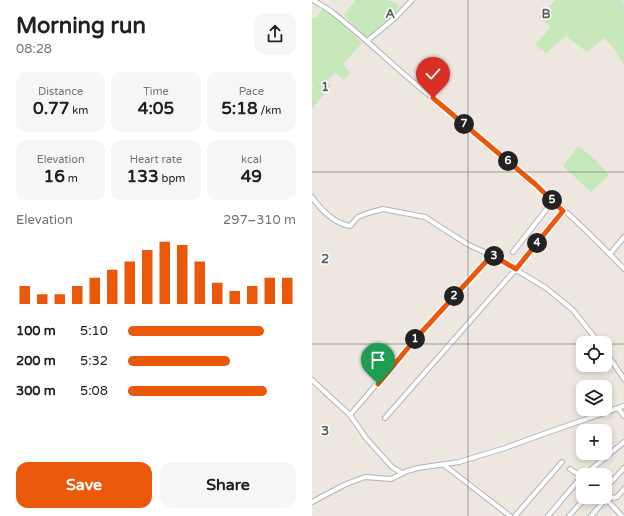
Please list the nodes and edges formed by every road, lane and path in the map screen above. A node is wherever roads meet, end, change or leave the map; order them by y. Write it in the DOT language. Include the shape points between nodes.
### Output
graph roads {
  1 [pos="313,0"];
  2 [pos="412,0"];
  3 [pos="367,41"];
  4 [pos="312,197"];
  5 [pos="553,201"];
  6 [pos="563,211"];
  7 [pos="624,236"];
  8 [pos="513,252"];
  9 [pos="610,254"];
  10 [pos="492,255"];
  11 [pos="516,269"];
  12 [pos="624,269"];
  13 [pos="594,336"];
  14 [pos="612,361"];
  15 [pos="624,379"];
  16 [pos="312,380"];
  17 [pos="624,406"];
  18 [pos="618,408"];
  19 [pos="350,415"];
  20 [pos="624,416"];
  21 [pos="385,418"];
  22 [pos="624,442"];
  23 [pos="562,462"];
  24 [pos="444,465"];
  25 [pos="593,468"];
  26 [pos="624,468"];
  27 [pos="570,469"];
  28 [pos="576,472"];
  29 [pos="402,474"];
  30 [pos="612,481"];
  31 [pos="576,484"];
  32 [pos="624,490"];
  33 [pos="612,497"];
  34 [pos="312,502"];
  35 [pos="580,504"];
  36 [pos="600,504"];
  37 [pos="611,504"];
  38 [pos="510,516"];
  39 [pos="515,516"];
  40 [pos="548,516"];
  41 [pos="569,516"];
  42 [pos="591,516"];
  43 [pos="622,516"];
  1 -- 3 [label="street"];
  2 -- 3 [label="street"];
  3 -- 5 [label="street"];
  4 -- 10 [label="street" via="341,224 350,226 358,217 383,209 425,217 467,244"];
  5 -- 6 [label="street"];
  5 -- 8 [label="street"];
  6 -- 9 [label="street"];
  6 -- 11 [label="street"];
  7 -- 9 [label="street"];
  9 -- 12 [label="street"];
  10 -- 11 [label="street"];
  10 -- 19 [label="street"];
  11 -- 13 [label="street" via="574,310"];
  11 -- 21 [label="street"];
  14 -- 15 [label="street"];
  16 -- 19 [label="street"];
  17 -- 18 [label="street"];
  18 -- 20 [label="street"];
  18 -- 24 [label="street" via="506,448"];
  19 -- 29 [label="street" via="366,438 392,467"];
  22 -- 25 [label="street"];
  23 -- 39 [label="street"];
  24 -- 29 [label="street" via="418,468"];
  24 -- 38 [label="street"];
  26 -- 30 [label="street"];
  27 -- 28 [label="street"];
  29 -- 34 [label="street" via="391,479 365,477"];
  31 -- 40 [label="street"];
  32 -- 33 [label="street" via="617,497"];
  35 -- 41 [label="street"];
  36 -- 42 [label="street"];
  37 -- 43 [label="street"];
}
